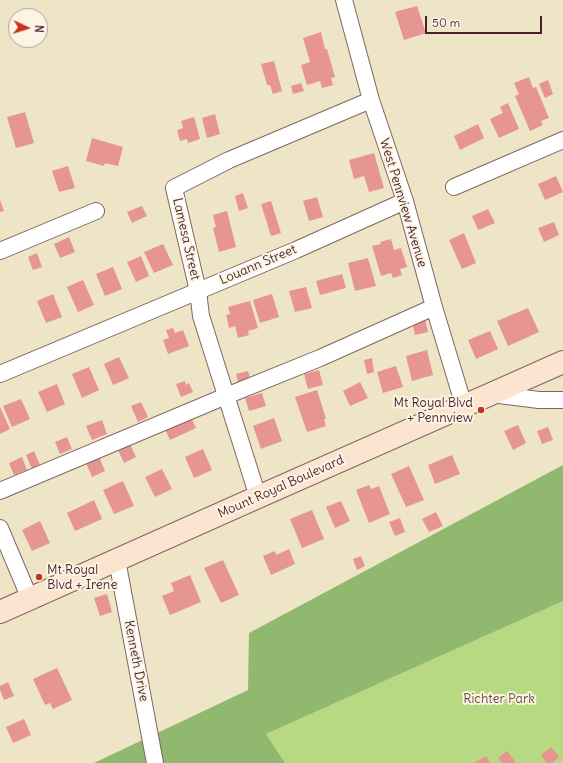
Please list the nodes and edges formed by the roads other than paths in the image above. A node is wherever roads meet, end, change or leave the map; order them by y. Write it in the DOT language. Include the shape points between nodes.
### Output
graph roads {
  1 [pos="344,0"];
  2 [pos="371,100"];
  3 [pos="563,140"];
  4 [pos="454,187"];
  5 [pos="405,201"];
  6 [pos="96,211"];
  7 [pos="0,251"];
  8 [pos="198,291"];
  9 [pos="434,307"];
  10 [pos="563,362"];
  11 [pos="0,374"];
  12 [pos="491,394"];
  13 [pos="226,396"];
  14 [pos="563,400"];
  15 [pos="464,406"];
  16 [pos="0,492"];
  17 [pos="258,497"];
  18 [pos="0,528"];
  19 [pos="117,560"];
  20 [pos="30,599"];
  21 [pos="0,612"];
  22 [pos="156,763"];
  1 -- 2 [label="street, West Pennview Avenue"];
  2 -- 5 [label="street, West Pennview Avenue"];
  2 -- 8 [label="street, Lamesa Street" via="229,160 174,188"];
  3 -- 4 [label="street"];
  5 -- 8 [label="street, Louann Street"];
  5 -- 9 [label="street, West Pennview Avenue"];
  6 -- 7 [label="street"];
  8 -- 11 [label="street, Louann Street"];
  8 -- 13 [label="street, Lamesa Street" via="201,316"];
  9 -- 13 [label="street" via="320,358"];
  9 -- 15 [label="street, West Pennview Avenue"];
  10 -- 12 [label="main road, Mount Royal Boulevard"];
  12 -- 14 [label="street"];
  12 -- 15 [label="main road, Mount Royal Boulevard"];
  13 -- 16 [label="street"];
  13 -- 17 [label="street, Lamesa Street"];
  15 -- 17 [label="main road, Mount Royal Boulevard"];
  17 -- 19 [label="main road, Mount Royal Boulevard"];
  18 -- 20 [label="street"];
  19 -- 20 [label="main road, Mount Royal Boulevard"];
  19 -- 22 [label="street, Kenneth Drive"];
  20 -- 21 [label="main road, Mount Royal Boulevard"];
}
